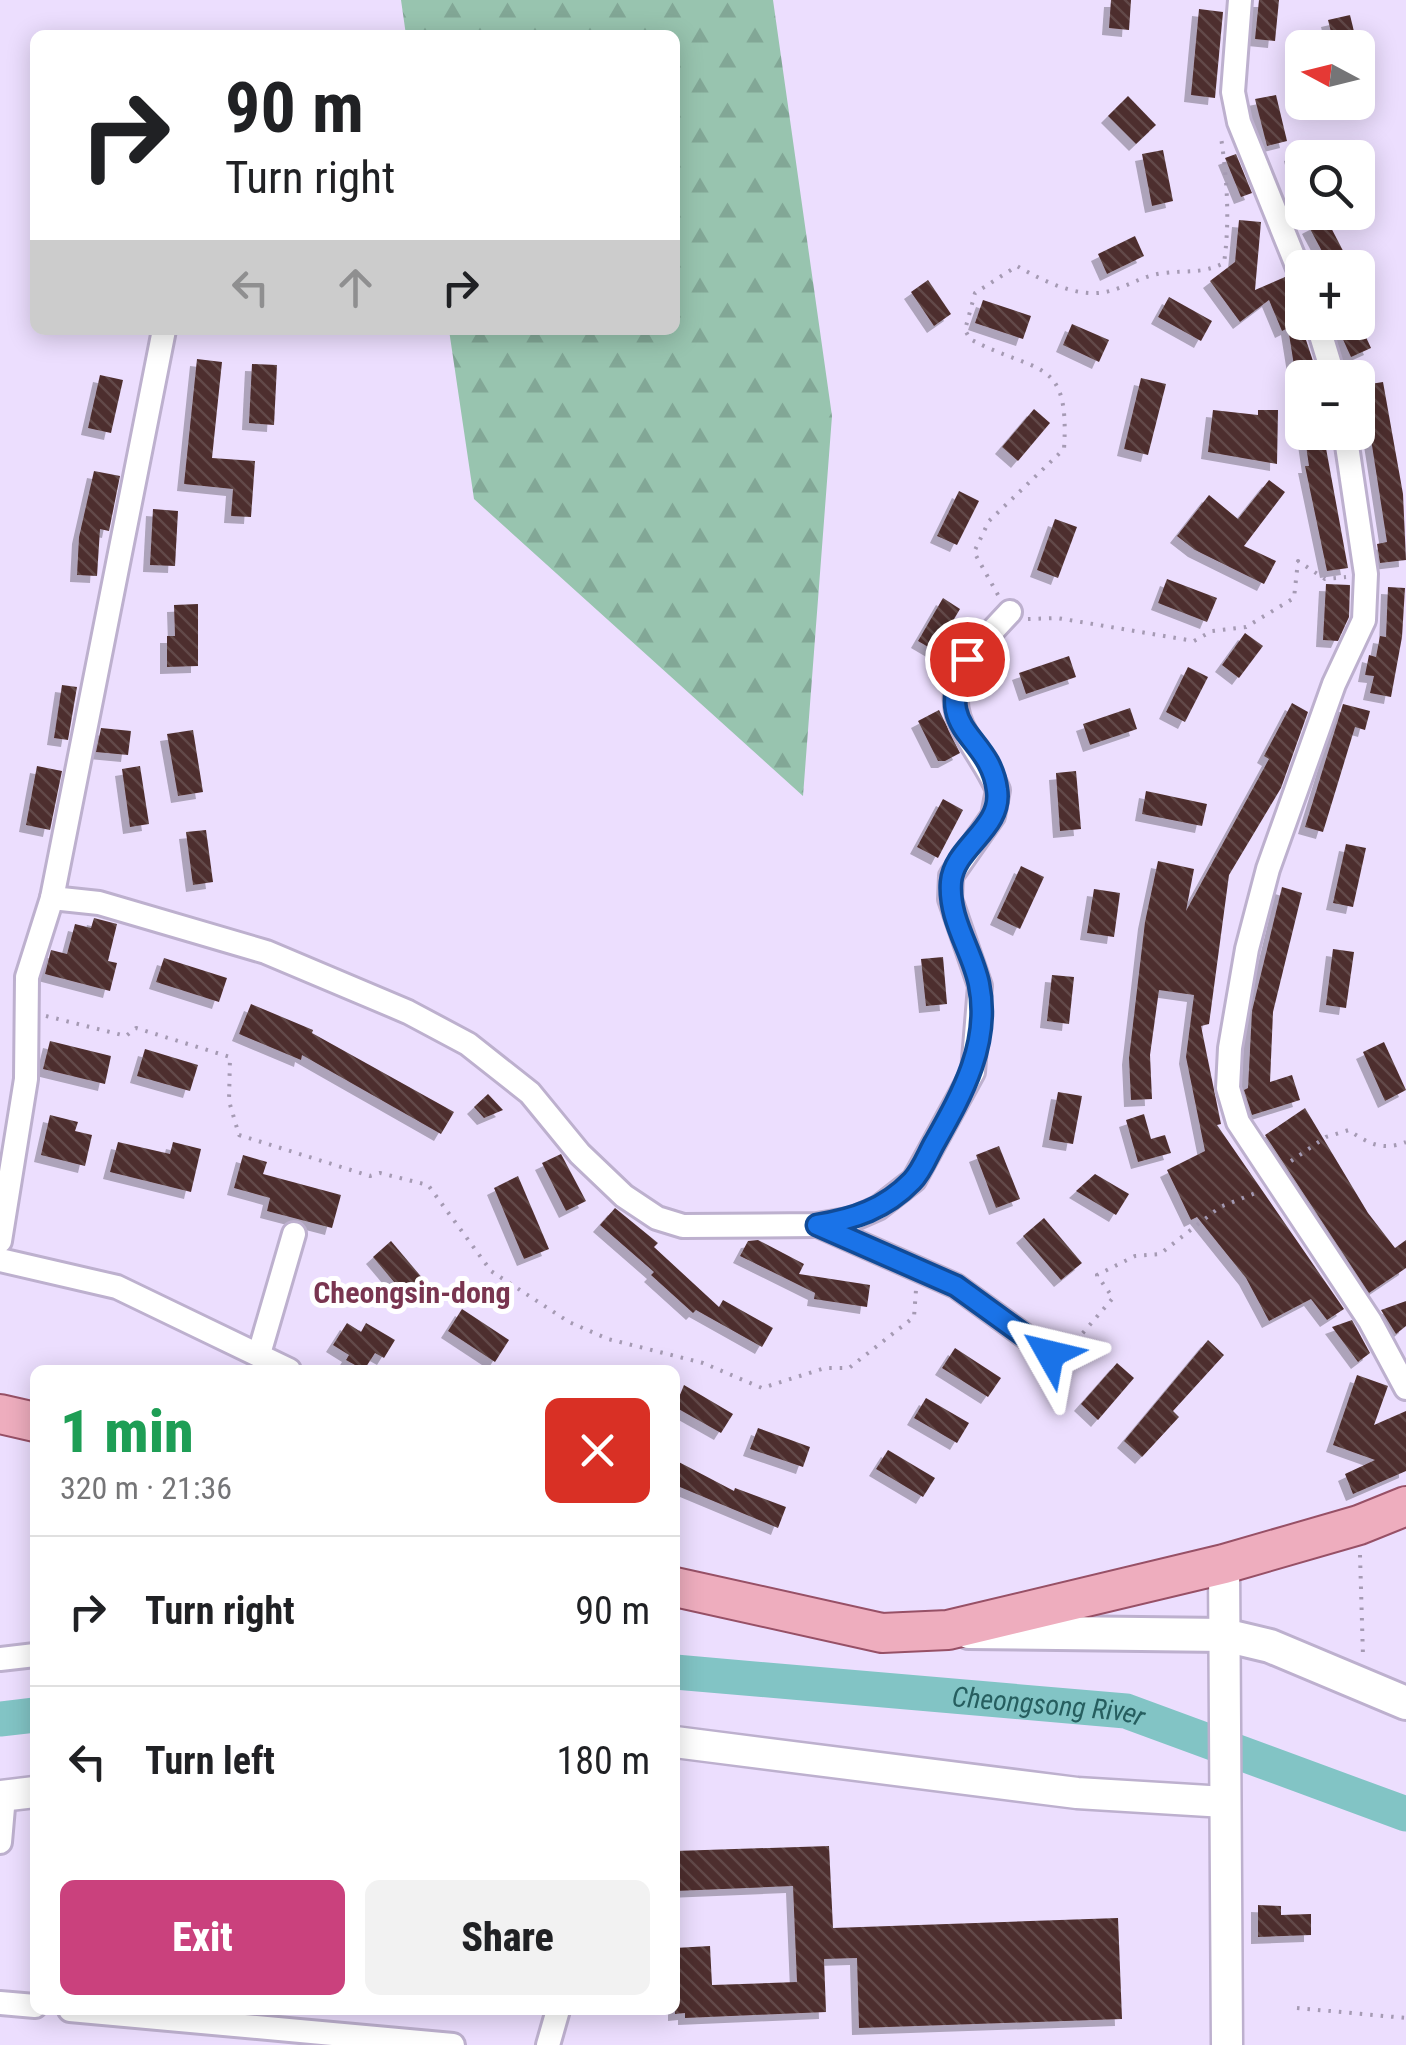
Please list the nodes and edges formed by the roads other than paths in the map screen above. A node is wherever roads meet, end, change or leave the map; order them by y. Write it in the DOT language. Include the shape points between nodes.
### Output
graph roads {
  1 [pos="1240,0"];
  2 [pos="1291,250"];
  3 [pos="163,335"];
  4 [pos="1348,450"];
  5 [pos="1010,612"];
  6 [pos="52,898"];
  7 [pos="817,1225"];
  8 [pos="294,1234"];
  9 [pos="0,1241"];
  10 [pos="0,1260"];
  11 [pos="259,1354"];
  12 [pos="1050,1354"];
  13 [pos="280,1365"];
  14 [pos="1406,1388"];
  15 [pos="0,1414"];
  16 [pos="30,1421"];
  17 [pos="1406,1506"];
  18 [pos="1224,1564"];
  19 [pos="680,1588"];
  20 [pos="948,1630"];
  21 [pos="1224,1650"];
  22 [pos="30,1656"];
  23 [pos="0,1659"];
  24 [pos="1406,1704"];
  25 [pos="680,1743"];
  26 [pos="1225,1788"];
  27 [pos="30,1793"];
  28 [pos="2,1796"];
  29 [pos="0,1842"];
  30 [pos="0,2003"];
  31 [pos="30,2006"];
  32 [pos="100,2015"];
  33 [pos="557,2015"];
  34 [pos="226,2036"];
  35 [pos="453,2045"];
  36 [pos="548,2045"];
  37 [pos="1227,2045"];
  1 -- 2 [label="street" via="1233,92 1239,122"];
  3 -- 6 [label="street"];
  4 -- 14 [label="street" via="1366,574 1364,620 1334,684 1268,870 1235,1015 1228,1088 1238,1122 1370,1321"];
  5 -- 7 [label="street" via="967,659 954,684 954,708 998,790 992,816 951,876 950,899 980,986 973,1072 914,1180 878,1208"];
  6 -- 7 [label="street" via="99,903 266,952 408,1012 468,1044 530,1093 591,1164 658,1218 683,1226"];
  6 -- 9 [label="street" via="27,977 26,1079"];
  7 -- 12 [label="street" via="956,1286"];
  8 -- 11 [label="street"];
  10 -- 11 [label="street" via="117,1287"];
  11 -- 13 [label="street"];
  15 -- 16 [label="main road"];
  17 -- 18 [label="main road"];
  18 -- 20 [label="main road"];
  18 -- 21 [label="street"];
  19 -- 20 [label="main road" via="882,1633"];
  20 -- 21 [label="main road"];
  21 -- 24 [label="main road" via="1270,1646"];
  21 -- 26 [label="street"];
  22 -- 23 [label="street"];
  25 -- 26 [label="street" via="1077,1793"];
  26 -- 37 [label="street"];
  27 -- 28 [label="street"];
  28 -- 29 [label="street"];
  30 -- 31 [label="street"];
  32 -- 34 [label="street"];
  33 -- 36 [label="street"];
  34 -- 35 [label="street"];
}
